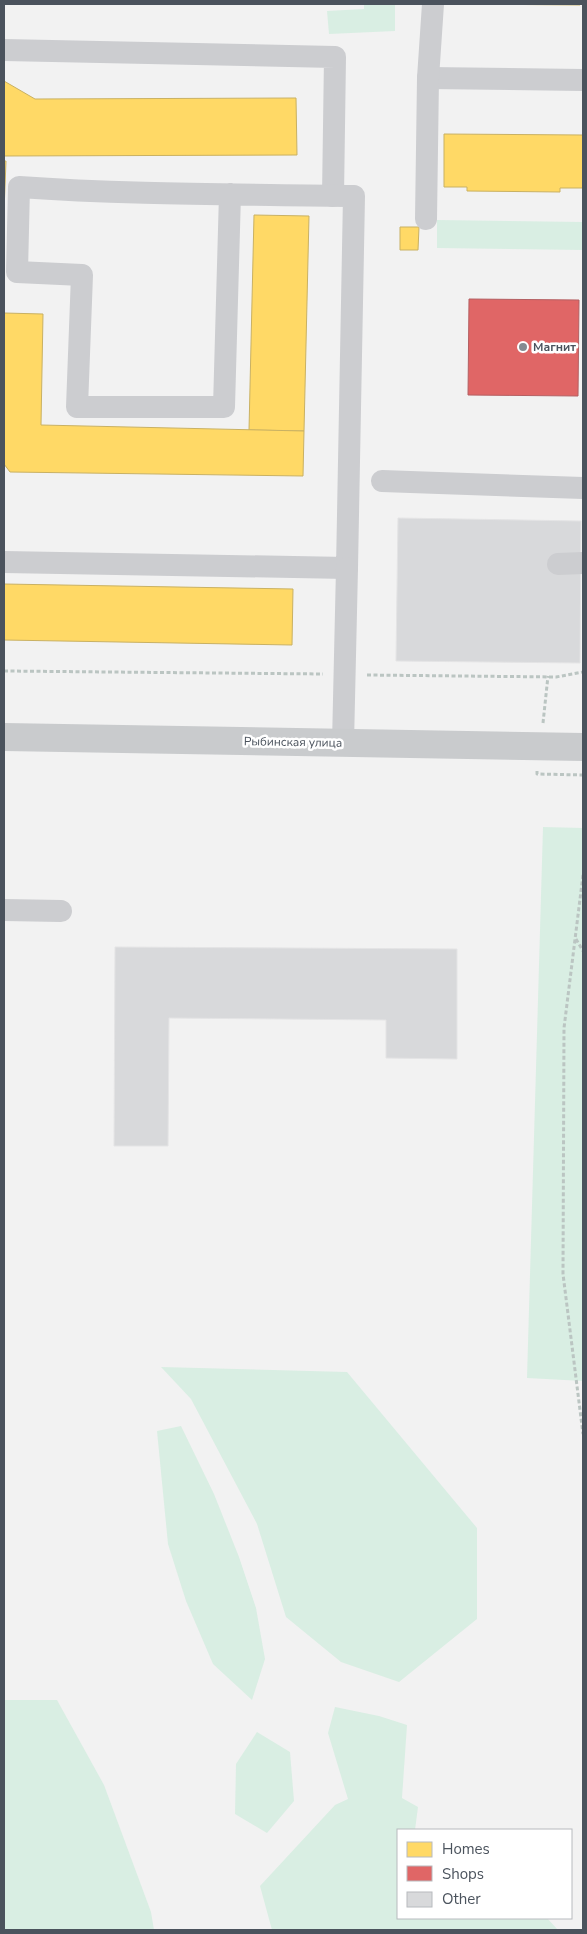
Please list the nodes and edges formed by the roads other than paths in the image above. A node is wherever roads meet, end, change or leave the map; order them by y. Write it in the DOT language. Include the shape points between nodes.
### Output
graph roads {
  1 [pos="433,4"];
  2 [pos="4,50"];
  3 [pos="428,78"];
  4 [pos="583,80"];
  5 [pos="230,194"];
  6 [pos="333,196"];
  7 [pos="426,219"];
  8 [pos="382,482"];
  9 [pos="583,488"];
  10 [pos="4,562"];
  11 [pos="583,563"];
  12 [pos="558,564"];
  13 [pos="347,568"];
  14 [pos="4,737"];
  15 [pos="343,743"];
  16 [pos="583,747"];
  17 [pos="4,910"];
  18 [pos="62,911"];
  1 -- 3 [label="lane"];
  2 -- 6 [label="lane" via="336,56"];
  3 -- 4 [label="lane"];
  3 -- 7 [label="lane"];
  5 -- 5 [label="lane" via="19,187 16,272 82,275 77,407 224,407"];
  5 -- 6 [label="lane"];
  6 -- 13 [label="lane" via="354,196"];
  8 -- 9 [label="lane"];
  10 -- 13 [label="lane"];
  11 -- 12 [label="lane"];
  13 -- 15 [label="lane"];
  14 -- 15 [label="main road, Рыбинская улица"];
  15 -- 16 [label="main road, Рыбинская улица"];
  17 -- 18 [label="lane"];
}
